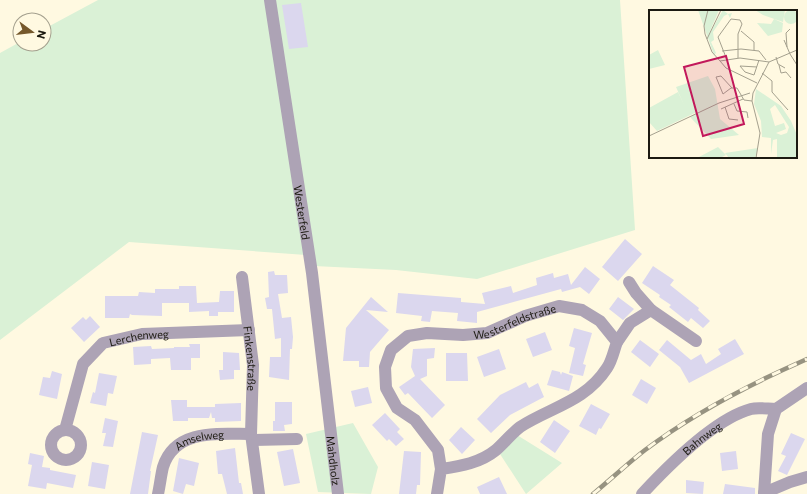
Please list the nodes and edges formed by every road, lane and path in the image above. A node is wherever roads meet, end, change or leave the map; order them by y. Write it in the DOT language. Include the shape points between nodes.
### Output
graph roads {
  1 [pos="270,0"];
  2 [pos="242,277"];
  3 [pos="629,282"];
  4 [pos="651,310"];
  5 [pos="249,330"];
  6 [pos="696,340"];
  7 [pos="617,342"];
  8 [pos="807,388"];
  9 [pos="776,409"];
  10 [pos="332,426"];
  11 [pos="65,430"];
  12 [pos="252,437"];
  13 [pos="297,439"];
  14 [pos="441,469"];
  15 [pos="807,478"];
  16 [pos="764,493"];
  17 [pos="158,494"];
  18 [pos="260,494"];
  19 [pos="338,494"];
  20 [pos="437,494"];
  21 [pos="642,494"];
  1 -- 10 [label="street, Westerfeld" via="312,273"];
  2 -- 5 [label="street, Finkenstraße"];
  3 -- 4 [label="street"];
  4 -- 6 [label="street"];
  4 -- 7 [label="street" via="630,322"];
  5 -- 11 [label="street, Lerchenweg" via="142,334 102,343 83,364"];
  5 -- 12 [label="street, Finkenstraße" via="253,365"];
  7 -- 14 [label="street" via="608,367 573,401 519,428 494,451 479,460"];
  7 -- 14 [label="street, Westerfeldstraße" via="600,321 582,310 559,306 524,316 487,333 427,333 408,336 391,350 385,367 386,388 397,408 415,420 438,450"];
  8 -- 9 [label="street"];
  9 -- 16 [label="street" via="768,434"];
  9 -- 21 [label="street, Bahnweg" via="752,408 732,417 676,458"];
  10 -- 19 [label="street, Mahdholz"];
  12 -- 13 [label="street"];
  12 -- 17 [label="street, Amselweg" via="208,434 187,438 172,450 164,465"];
  12 -- 18 [label="street, Finkenstraße"];
  14 -- 20 [label="street, Westerfeldstraße"];
  15 -- 16 [label="street"];
}
